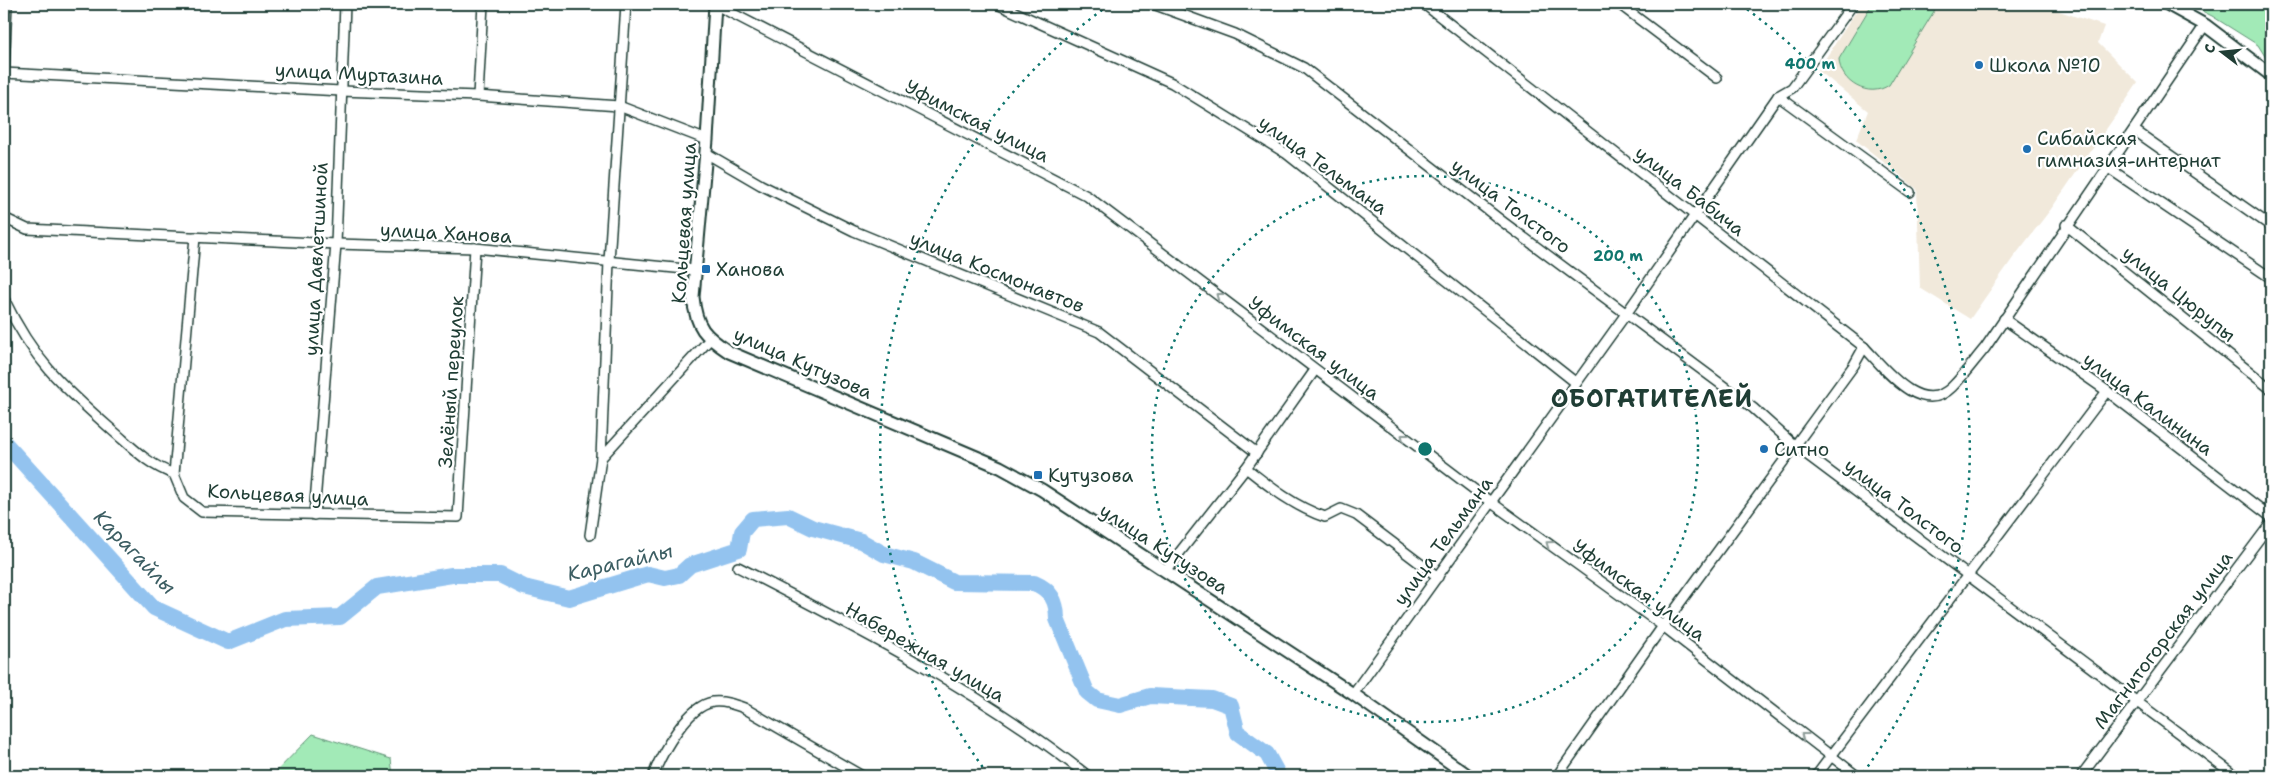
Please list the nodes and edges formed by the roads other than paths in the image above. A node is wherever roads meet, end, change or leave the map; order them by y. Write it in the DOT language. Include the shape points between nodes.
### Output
graph roads {
  1 [pos="8,4"];
  2 [pos="345,4"];
  3 [pos="483,4"];
  4 [pos="626,4"];
  5 [pos="715,4"];
  6 [pos="997,4"];
  7 [pos="1153,4"];
  8 [pos="1424,4"];
  9 [pos="1618,4"];
  10 [pos="1853,4"];
  11 [pos="2167,4"];
  12 [pos="2205,26"];
  13 [pos="4,72"];
  14 [pos="2271,74"];
  15 [pos="1718,78"];
  16 [pos="341,91"];
  17 [pos="478,96"];
  18 [pos="1778,96"];
  19 [pos="619,106"];
  20 [pos="2134,130"];
  21 [pos="707,140"];
  22 [pos="706,153"];
  23 [pos="2107,167"];
  24 [pos="1910,192"];
  25 [pos="1694,215"];
  26 [pos="4,218"];
  27 [pos="2066,225"];
  28 [pos="2271,226"];
  29 [pos="195,237"];
  30 [pos="336,244"];
  31 [pos="475,248"];
  32 [pos="609,261"];
  33 [pos="695,270"];
  34 [pos="2271,278"];
  35 [pos="4,299"];
  36 [pos="1626,314"];
  37 [pos="2004,319"];
  38 [pos="710,338"];
  39 [pos="1864,347"];
  40 [pos="1314,370"];
  41 [pos="1576,382"];
  42 [pos="2271,389"];
  43 [pos="2107,391"];
  44 [pos="1794,445"];
  45 [pos="1257,453"];
  46 [pos="600,458"];
  47 [pos="1246,468"];
  48 [pos="174,474"];
  49 [pos="1492,503"];
  50 [pos="314,515"];
  51 [pos="458,517"];
  52 [pos="2271,517"];
  53 [pos="2271,523"];
  54 [pos="590,535"];
  55 [pos="738,567"];
  56 [pos="1165,572"];
  57 [pos="1968,574"];
  58 [pos="1438,577"];
  59 [pos="1663,626"];
  60 [pos="1353,694"];
  61 [pos="2137,702"];
  62 [pos="1831,757"];
  63 [pos="653,776"];
  64 [pos="862,776"];
  65 [pos="1088,776"];
  66 [pos="1469,776"];
  67 [pos="1557,776"];
  68 [pos="1816,776"];
  69 [pos="1857,776"];
  70 [pos="2081,776"];
  71 [pos="2236,776"];
  1 -- 13 [label="street"];
  2 -- 16 [label="street, улица Давлетшиной"];
  3 -- 17 [label="street"];
  4 -- 19 [label="street"];
  5 -- 21 [label="main road, Кольцевая улица"];
  40 -- 5 [label="street, Уфимская улица, one-way" via="1087,196"];
  6 -- 41 [label="street, улица Тельмана" via="1172,83 1287,154"];
  7 -- 36 [label="street, улица Толстого" via="1235,34 1304,68"];
  8 -- 25 [label="street, улица Бабича"];
  9 -- 15 [label="street"];
  10 -- 18 [label="street, улица Тельмана" via="1792,88"];
  11 -- 12 [label="main road"];
  12 -- 14 [label="main road"];
  12 -- 20 [label="street"];
  13 -- 16 [label="street, улица Муртазина"];
  16 -- 17 [label="street, улица Муртазина"];
  16 -- 30 [label="street, улица Давлетшиной"];
  17 -- 19 [label="street, улица Муртазина"];
  18 -- 24 [label="street"];
  18 -- 25 [label="street, улица Тельмана"];
  19 -- 21 [label="street, улица Муртазина"];
  19 -- 32 [label="street"];
  20 -- 23 [label="street"];
  20 -- 28 [label="street"];
  21 -- 22 [label="main road, Кольцевая улица"];
  22 -- 33 [label="main road, Кольцевая улица"];
  22 -- 45 [label="street, улица Космонавтов" via="761,185 854,231 1099,332"];
  23 -- 27 [label="street"];
  23 -- 34 [label="street"];
  25 -- 36 [label="street, улица Тельмана"];
  25 -- 39 [label="street, улица Бабича"];
  26 -- 29 [label="street, улица Ханова" via="27,229"];
  27 -- 37 [label="street"];
  27 -- 42 [label="street, улица Цюрупы"];
  29 -- 30 [label="street, улица Ханова"];
  29 -- 48 [label="street"];
  30 -- 31 [label="street, улица Ханова"];
  30 -- 50 [label="street, улица Давлетшиной"];
  31 -- 32 [label="street, улица Ханова"];
  31 -- 51 [label="street, Зелёный переулок"];
  32 -- 33 [label="street, улица Ханова"];
  32 -- 46 [label="street"];
  33 -- 38 [label="main road, Кольцевая улица" via="695,312 702,330"];
  35 -- 48 [label="street" via="30,348 50,374 154,466"];
  36 -- 41 [label="street, улица Тельмана"];
  36 -- 44 [label="street, улица Толстого" via="1753,408"];
  37 -- 39 [label="street, улица Бабича" via="1985,348 1951,388 1936,397 1917,394 1897,382"];
  37 -- 43 [label="street, улица Калинина"];
  38 -- 46 [label="street"];
  38 -- 56 [label="main road, улица Кутузова" via="730,352 1000,467 1042,490"];
  39 -- 44 [label="street"];
  40 -- 45 [label="street"];
  49 -- 40 [label="street, Уфимская улица, one-way"];
  41 -- 49 [label="street, улица Тельмана"];
  43 -- 52 [label="street, улица Калинина"];
  43 -- 57 [label="street"];
  44 -- 57 [label="street, улица Толстого"];
  44 -- 59 [label="street"];
  45 -- 47 [label="street"];
  46 -- 54 [label="street"];
  47 -- 56 [label="street"];
  47 -- 58 [label="street" via="1276,492 1312,513 1325,517 1341,509 1356,515"];
  48 -- 50 [label="street, Кольцевая улица" via="184,498 202,512"];
  49 -- 58 [label="street, улица Тельмана"];
  59 -- 49 [label="street, Уфимская улица, one-way"];
  50 -- 51 [label="street, Кольцевая улица"];
  53 -- 61 [label="street, Магнитогорская улица"];
  55 -- 65 [label="street, Набережная улица" via="935,673 1048,744"];
  56 -- 60 [label="main road, улица Кутузова"];
  57 -- 61 [label="street, улица Толстого"];
  57 -- 62 [label="street"];
  58 -- 60 [label="street, улица Тельмана"];
  62 -- 59 [label="street, Уфимская улица, one-way"];
  59 -- 67 [label="street"];
  60 -- 66 [label="main road, улица Кутузова"];
  61 -- 70 [label="street, Магнитогорская улица"];
  61 -- 71 [label="street, улица Толстого"];
  62 -- 68 [label="street"];
  62 -- 69 [label="street, Уфимская улица"];
  63 -- 64 [label="street" via="660,757 697,708 712,702 726,702 744,708"];
}
